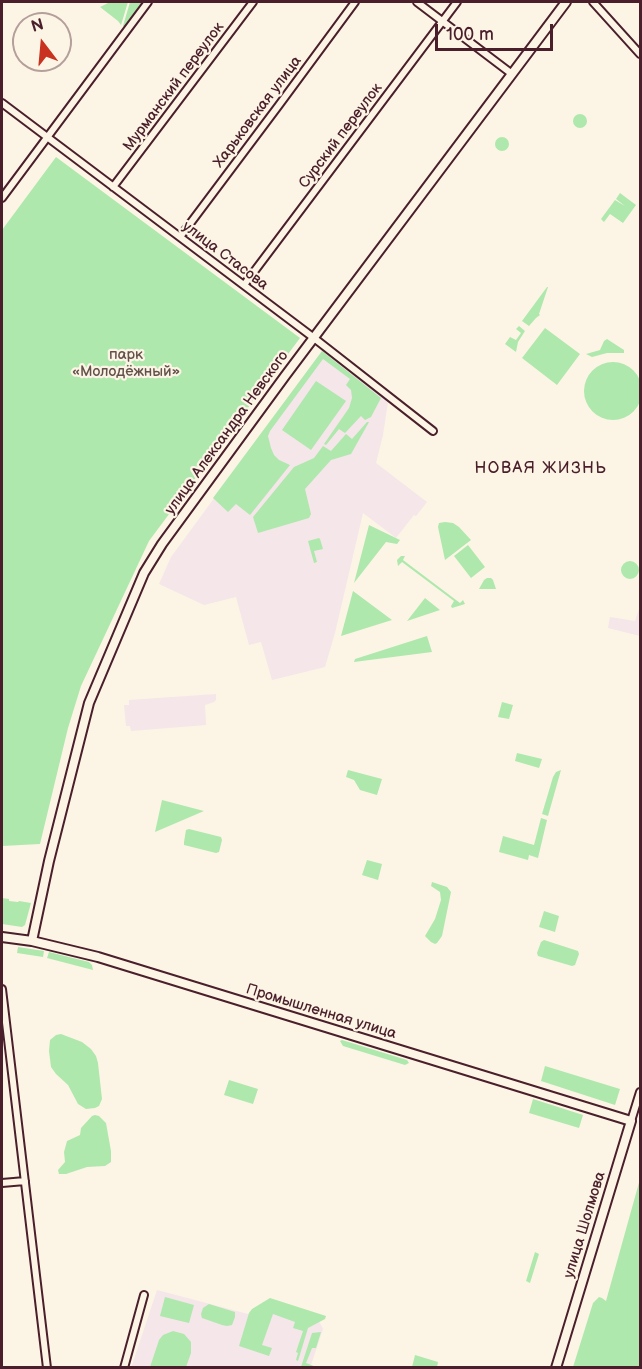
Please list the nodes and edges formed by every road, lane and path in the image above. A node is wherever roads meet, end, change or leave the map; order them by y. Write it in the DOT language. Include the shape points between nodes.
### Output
graph roads {
  1 [pos="148,2"];
  2 [pos="253,2"];
  3 [pos="355,2"];
  4 [pos="417,2"];
  5 [pos="457,2"];
  6 [pos="566,2"];
  7 [pos="593,2"];
  8 [pos="442,21"];
  9 [pos="640,54"];
  10 [pos="512,74"];
  11 [pos="2,103"];
  12 [pos="47,137"];
  13 [pos="114,187"];
  14 [pos="2,198"];
  15 [pos="180,237"];
  16 [pos="244,285"];
  17 [pos="314,338"];
  18 [pos="433,431"];
  19 [pos="2,937"];
  20 [pos="32,941"];
  21 [pos="2,989"];
  22 [pos="640,1092"];
  23 [pos="631,1121"];
  24 [pos="25,1181"];
  25 [pos="2,1183"];
  26 [pos="144,1296"];
  27 [pos="47,1368"];
  28 [pos="124,1368"];
  29 [pos="556,1368"];
  1 -- 12 [label="street"];
  2 -- 13 [label="street, Мурманский переулок"];
  3 -- 15 [label="street, Харьковская улица"];
  4 -- 8 [label="street"];
  5 -- 8 [label="street, Сурский переулок"];
  6 -- 10 [label="street, улица Александра Невского"];
  7 -- 9 [label="street"];
  8 -- 10 [label="street"];
  8 -- 16 [label="street, Сурский переулок"];
  10 -- 17 [label="street, улица Александра Невского"];
  11 -- 12 [label="street, улица Стасова"];
  12 -- 13 [label="street, улица Стасова"];
  12 -- 14 [label="street"];
  13 -- 15 [label="street, улица Стасова"];
  15 -- 16 [label="street, улица Стасова"];
  16 -- 17 [label="street, улица Стасова"];
  17 -- 18 [label="street, улица Стасова"];
  17 -- 20 [label="street, улица Александра Невского" via="144,573 89,703"];
  19 -- 20 [label="street, Промышленная улица"];
  20 -- 23 [label="street, Промышленная улица" via="119,963"];
  21 -- 24 [label="street"];
  22 -- 23 [label="street, улица Шолмова"];
  23 -- 29 [label="street, улица Шолмова"];
  24 -- 25 [label="street"];
  24 -- 27 [label="street"];
  26 -- 28 [label="street"];
}
